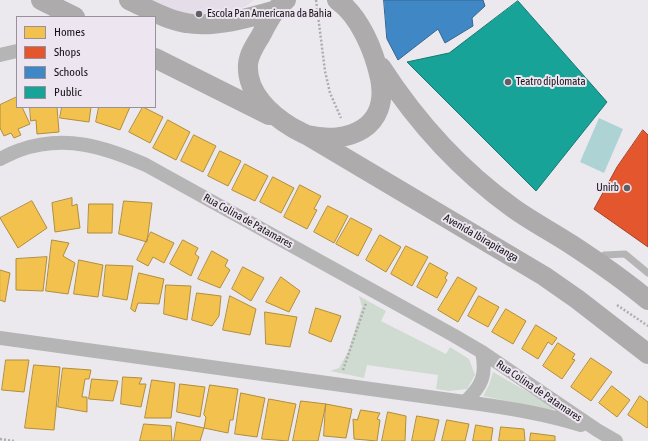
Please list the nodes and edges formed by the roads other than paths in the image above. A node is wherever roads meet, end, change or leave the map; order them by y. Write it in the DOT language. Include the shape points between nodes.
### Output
graph roads {
  1 [pos="42,0"];
  2 [pos="129,0"];
  3 [pos="337,0"];
  4 [pos="352,0"];
  5 [pos="282,3"];
  6 [pos="73,16"];
  7 [pos="358,23"];
  8 [pos="16,51"];
  9 [pos="0,55"];
  10 [pos="374,55"];
  11 [pos="156,58"];
  12 [pos="282,121"];
  13 [pos="305,134"];
  14 [pos="0,159"];
  15 [pos="598,263"];
  16 [pos="648,273"];
  17 [pos="648,300"];
  18 [pos="0,338"];
  19 [pos="482,352"];
  20 [pos="648,354"];
  21 [pos="465,402"];
  22 [pos="597,430"];
  23 [pos="616,441"];
  1 -- 6 [label="main road"];
  2 -- 5 [label="main road" via="169,18 186,23 207,24 234,21"];
  3 -- 7 [label="main road"];
  4 -- 7 [label="main road"];
  5 -- 12 [label="main road" via="254,46 248,70 257,97"];
  7 -- 10 [label="main road"];
  8 -- 9 [label="street"];
  10 -- 13 [label="main road" via="381,83 381,97 380,107 370,123 352,135 329,138"];
  10 -- 15 [label="main road" via="397,92 442,146 468,172 514,208"];
  11 -- 12 [label="main road"];
  12 -- 13 [label="main road, Avenida Ibirapitanga"];
  13 -- 20 [label="main road, Avenida Ibirapitanga" via="513,256 589,308"];
  14 -- 19 [label="street, Rua Colina de Patamares" via="20,150 46,144 95,145 117,152 146,165"];
  15 -- 16 [label="lane" via="604,255 625,254"];
  15 -- 17 [label="main road"];
  18 -- 21 [label="street, Rua Colina de Patamares"];
  19 -- 21 [label="street, Rua Colina de Patamares" via="484,374 474,393"];
  19 -- 22 [label="street, Rua Colina de Patamares"];
  21 -- 22 [label="street, Rua Colina de Patamares" via="534,412"];
  22 -- 23 [label="street, Rua Colina de Patamares"];
}
